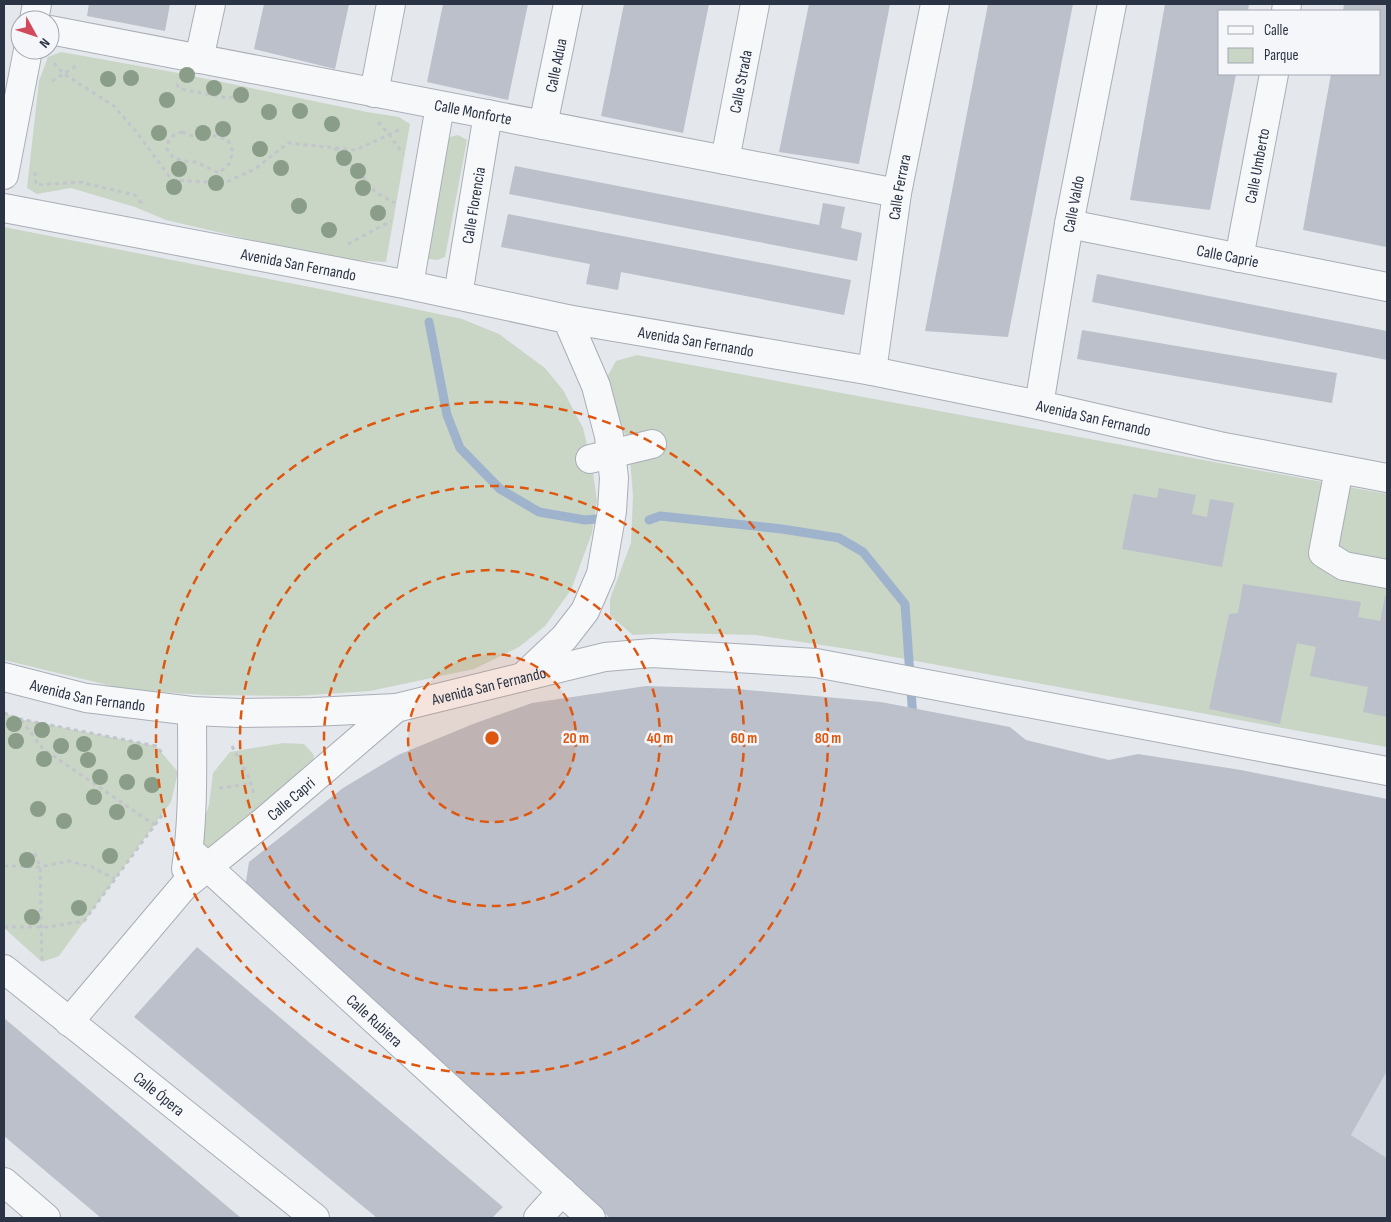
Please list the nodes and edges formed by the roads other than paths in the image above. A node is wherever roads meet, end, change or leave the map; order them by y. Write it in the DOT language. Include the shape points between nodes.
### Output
graph roads {
  1 [pos="211,4"];
  2 [pos="391,4"];
  3 [pos="568,4"];
  4 [pos="755,4"];
  5 [pos="935,4"];
  6 [pos="1112,4"];
  7 [pos="60,32"];
  8 [pos="199,59"];
  9 [pos="36,60"];
  10 [pos="1274,75"];
  11 [pos="374,105"];
  12 [pos="440,106"];
  13 [pos="488,114"];
  14 [pos="543,125"];
  15 [pos="725,160"];
  16 [pos="4,175"];
  17 [pos="897,193"];
  18 [pos="4,208"];
  19 [pos="1070,224"];
  20 [pos="1239,258"];
  21 [pos="409,285"];
  22 [pos="1387,287"];
  23 [pos="458,295"];
  24 [pos="567,319"];
  25 [pos="872,371"];
  26 [pos="1039,405"];
  27 [pos="652,444"];
  28 [pos="600,457"];
  29 [pos="1339,469"];
  30 [pos="1387,478"];
  31 [pos="1387,574"];
  32 [pos="524,676"];
  33 [pos="4,677"];
  34 [pos="396,708"];
  35 [pos="192,711"];
  36 [pos="1387,771"];
  37 [pos="198,859"];
  38 [pos="4,969"];
  39 [pos="68,1022"];
  40 [pos="4,1182"];
  41 [pos="562,1191"];
  42 [pos="46,1218"];
  43 [pos="315,1218"];
  44 [pos="538,1218"];
  45 [pos="591,1218"];
  1 -- 8 [label="street"];
  2 -- 11 [label="street"];
  3 -- 14 [label="street, Calle Adua"];
  4 -- 15 [label="street, Calle Strada"];
  5 -- 17 [label="street, Calle Ferrara"];
  6 -- 19 [label="street, Calle Valdo"];
  7 -- 8 [label="street, Calle Monforte"];
  8 -- 11 [label="street, Calle Monforte"];
  9 -- 16 [label="street"];
  10 -- 20 [label="street, Calle Umberto"];
  11 -- 12 [label="street, Calle Monforte"];
  12 -- 13 [label="street, Calle Monforte"];
  12 -- 21 [label="street"];
  13 -- 14 [label="street, Calle Monforte"];
  13 -- 23 [label="street, Calle Florencia"];
  14 -- 15 [label="street, Calle Monforte"];
  15 -- 17 [label="street, Calle Monforte"];
  17 -- 25 [label="street, Calle Ferrara"];
  18 -- 21 [label="street, Avenida San Fernando"];
  19 -- 20 [label="street, Calle Caprie"];
  19 -- 26 [label="street, Calle Valdo"];
  20 -- 22 [label="street, Calle Caprie"];
  21 -- 23 [label="street, Avenida San Fernando"];
  23 -- 24 [label="street, Avenida San Fernando"];
  24 -- 25 [label="street, Avenida San Fernando"];
  24 -- 28 [label="street" via="596,386 609,436"];
  25 -- 26 [label="street, Avenida San Fernando"];
  26 -- 29 [label="street, Avenida San Fernando" via="1219,446"];
  27 -- 28 [label="street"];
  28 -- 32 [label="street" via="614,478 601,574 585,611 564,638"];
  29 -- 30 [label="street, Avenida San Fernando"];
  29 -- 31 [label="street" via="1323,552 1344,566"];
  32 -- 34 [label="street, Avenida San Fernando"];
  32 -- 36 [label="street, Avenida San Fernando" via="605,657 652,653 816,663"];
  33 -- 35 [label="street, Avenida San Fernando" via="86,698"];
  34 -- 35 [label="street, Avenida San Fernando" via="313,712"];
  34 -- 37 [label="street, Calle Capri"];
  35 -- 37 [label="street" via="192,800"];
  37 -- 39 [label="street" via="184,886"];
  37 -- 41 [label="street, Calle Rubiera"];
  38 -- 39 [label="street, Calle Ópera"];
  39 -- 43 [label="street, Calle Ópera"];
  40 -- 42 [label="street"];
  41 -- 44 [label="street"];
  41 -- 45 [label="street, Calle Rubiera"];
}
